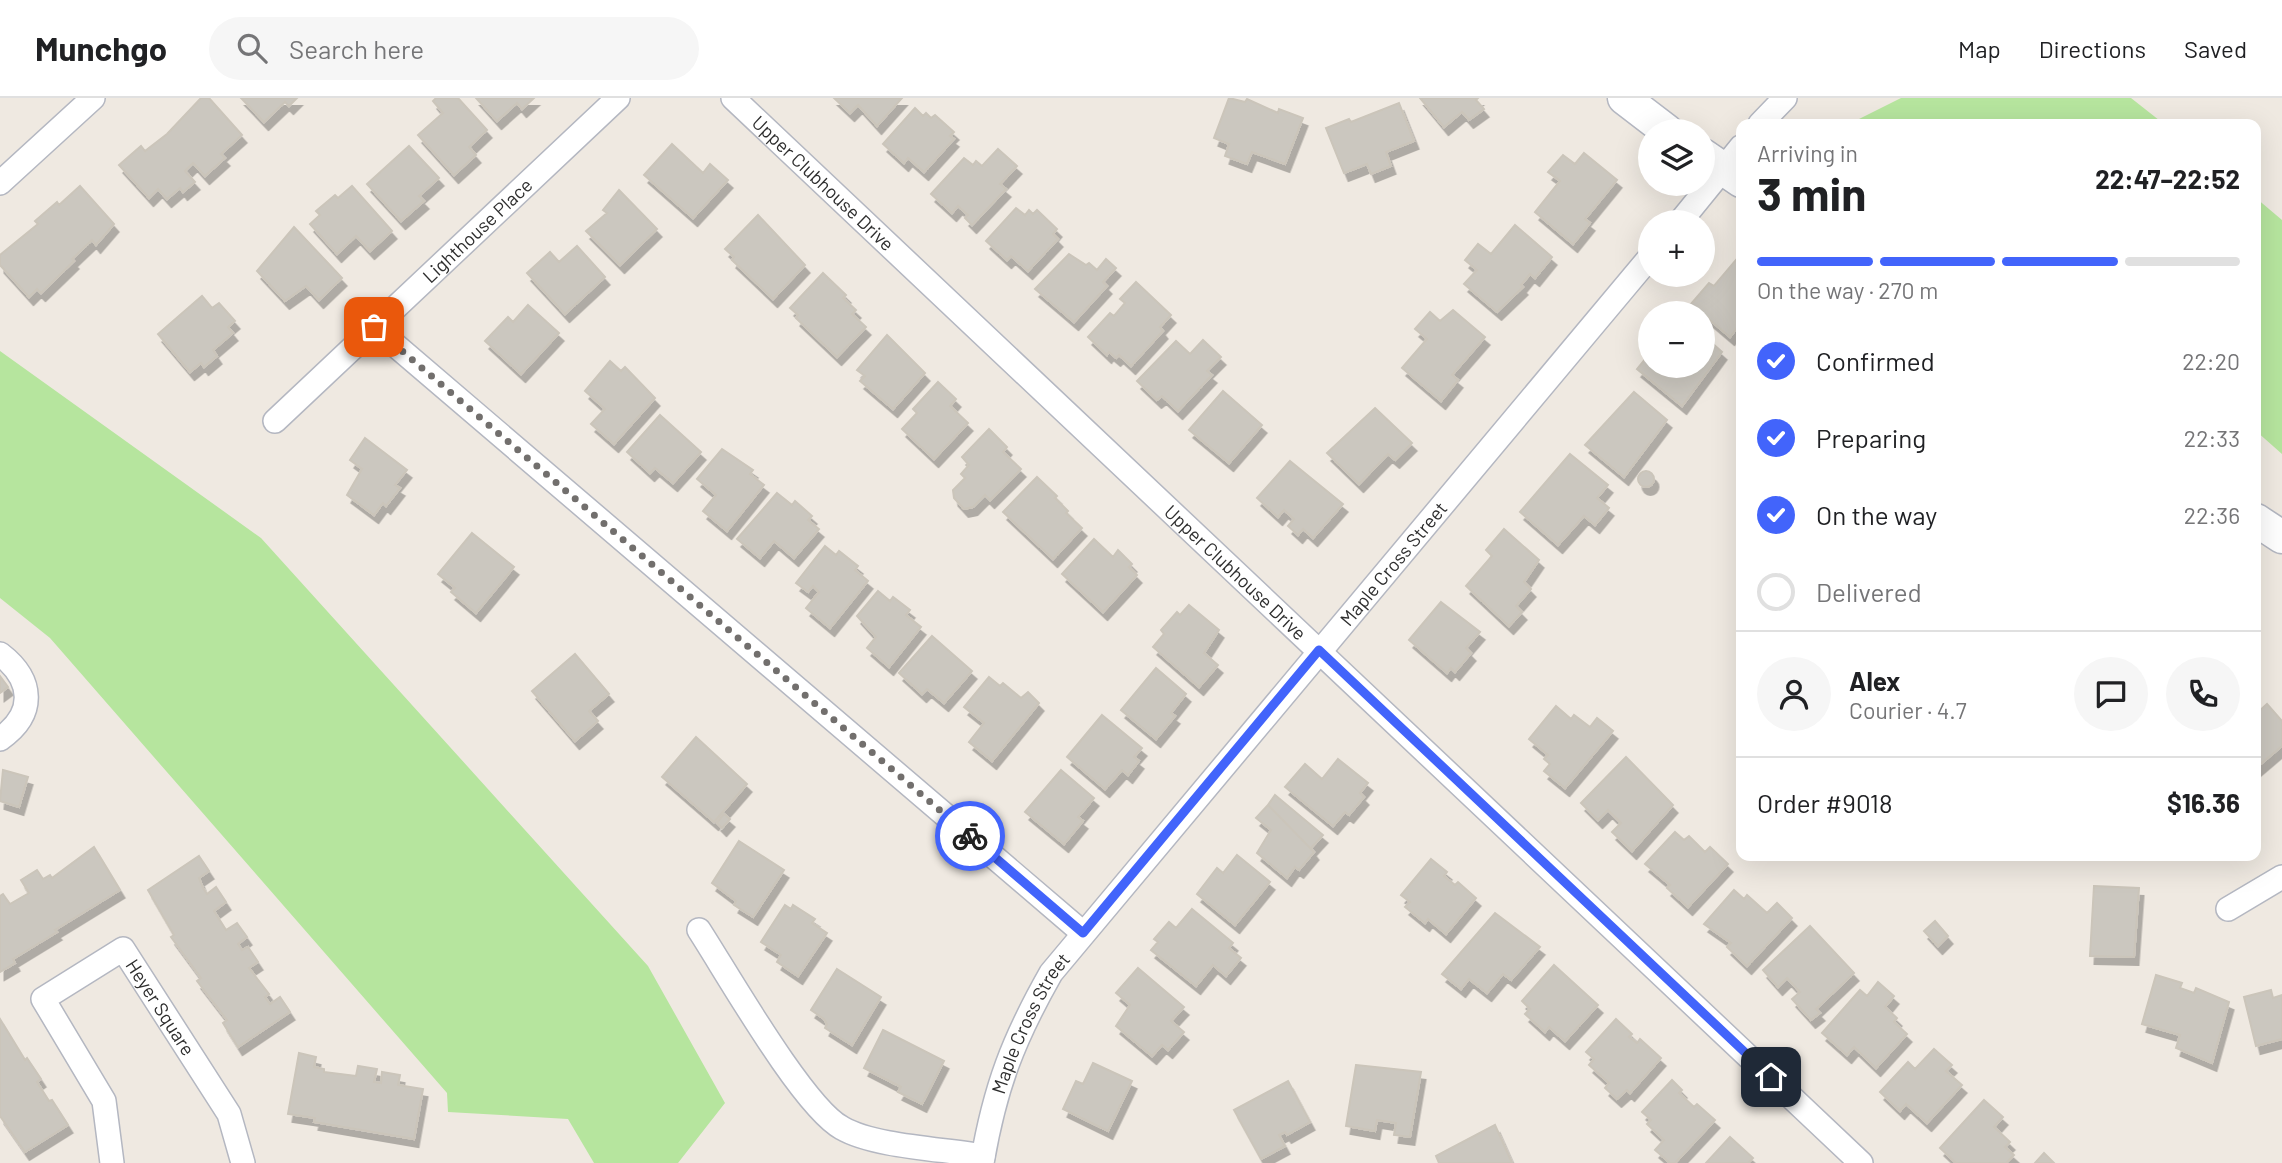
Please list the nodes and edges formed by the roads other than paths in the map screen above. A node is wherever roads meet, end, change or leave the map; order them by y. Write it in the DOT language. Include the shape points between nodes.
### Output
graph roads {
  1 [pos="93,98"];
  2 [pos="618,98"];
  3 [pos="733,98"];
  4 [pos="1624,98"];
  5 [pos="1785,98"];
  6 [pos="1651,119"];
  7 [pos="1765,119"];
  8 [pos="1727,163"];
  9 [pos="0,183"];
  10 [pos="1690,210"];
  11 [pos="1638,271"];
  12 [pos="374,327"];
  13 [pos="275,421"];
  14 [pos="2261,523"];
  15 [pos="2282,537"];
  16 [pos="1319,650"];
  17 [pos="0,654"];
  18 [pos="0,739"];
  19 [pos="2282,877"];
  20 [pos="2228,909"];
  21 [pos="699,930"];
  22 [pos="1083,933"];
  23 [pos="982,1159"];
  24 [pos="112,1163"];
  25 [pos="243,1163"];
  26 [pos="1861,1163"];
  1 -- 9 [label="street"];
  2 -- 12 [label="street, Lighthouse Place"];
  3 -- 16 [label="street, Upper Clubhouse Drive"];
  4 -- 6 [label="street"];
  5 -- 7 [label="street"];
  8 -- 10 [label="street"];
  11 -- 16 [label="street, Maple Cross Street"];
  12 -- 13 [label="street, Lighthouse Place"];
  12 -- 22 [label="street"];
  14 -- 15 [label="street"];
  16 -- 22 [label="street, Maple Cross Street"];
  16 -- 26 [label="street, Upper Clubhouse Drive"];
  17 -- 18 [label="street" via="20,674 26,692 20,720"];
  19 -- 20 [label="street"];
  21 -- 23 [label="street" via="807,1095 839,1127 859,1136"];
  22 -- 23 [label="street, Maple Cross Street" via="1051,974 1021,1026 1002,1072"];
  24 -- 25 [label="street, Heyer Square" via="104,1101 43,999 123,949 229,1114"];
}
